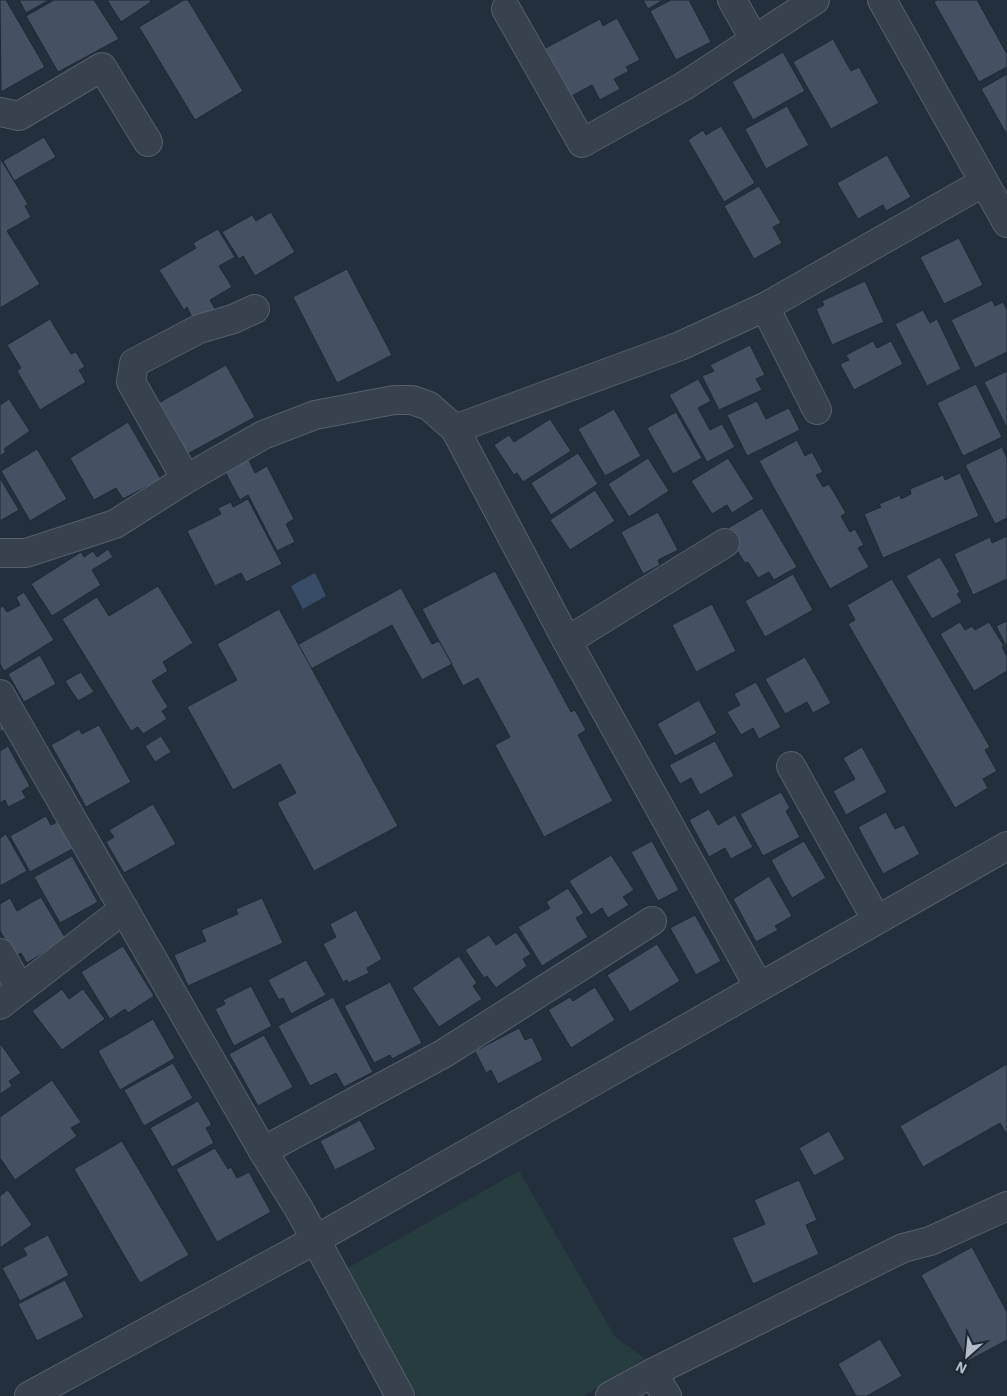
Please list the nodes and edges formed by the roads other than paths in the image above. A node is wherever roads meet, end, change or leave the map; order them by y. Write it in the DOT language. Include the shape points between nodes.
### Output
graph roads {
  1 [pos="732,0"];
  2 [pos="815,0"];
  3 [pos="882,0"];
  4 [pos="506,9"];
  5 [pos="754,39"];
  6 [pos="0,112"];
  7 [pos="148,142"];
  8 [pos="984,182"];
  9 [pos="1007,223"];
  10 [pos="765,307"];
  11 [pos="255,309"];
  12 [pos="817,410"];
  13 [pos="455,429"];
  14 [pos="186,479"];
  15 [pos="725,543"];
  16 [pos="0,552"];
  17 [pos="567,641"];
  18 [pos="0,694"];
  19 [pos="791,766"];
  20 [pos="1007,846"];
  21 [pos="124,909"];
  22 [pos="876,918"];
  23 [pos="652,922"];
  24 [pos="0,953"];
  25 [pos="759,987"];
  26 [pos="10,997"];
  27 [pos="263,1151"];
  28 [pos="1007,1206"];
  29 [pos="315,1240"];
  30 [pos="652,1373"];
  31 [pos="29,1396"];
  32 [pos="400,1396"];
  33 [pos="610,1396"];
  34 [pos="667,1396"];
  1 -- 5 [label="street"];
  2 -- 5 [label="street"];
  3 -- 8 [label="street"];
  4 -- 5 [label="street" via="582,143 684,86"];
  6 -- 7 [label="street" via="19,116 102,67"];
  8 -- 9 [label="street"];
  8 -- 10 [label="street"];
  10 -- 12 [label="street"];
  10 -- 13 [label="street" via="680,346"];
  11 -- 14 [label="street" via="199,330 134,364 131,382"];
  13 -- 14 [label="street" via="429,406 412,400 394,400 324,413 263,435"];
  13 -- 17 [label="street"];
  14 -- 16 [label="street" via="115,524 26,553"];
  15 -- 17 [label="street"];
  17 -- 25 [label="street"];
  18 -- 21 [label="street"];
  19 -- 22 [label="street"];
  20 -- 22 [label="street"];
  21 -- 26 [label="street"];
  21 -- 27 [label="street"];
  22 -- 25 [label="street"];
  23 -- 27 [label="street" via="443,1054"];
  24 -- 26 [label="street"];
  25 -- 29 [label="street"];
  27 -- 29 [label="street"];
  28 -- 30 [label="street" via="930,1240 903,1248"];
  29 -- 31 [label="street"];
  29 -- 32 [label="street"];
  30 -- 33 [label="street"];
  30 -- 34 [label="street"];
}
